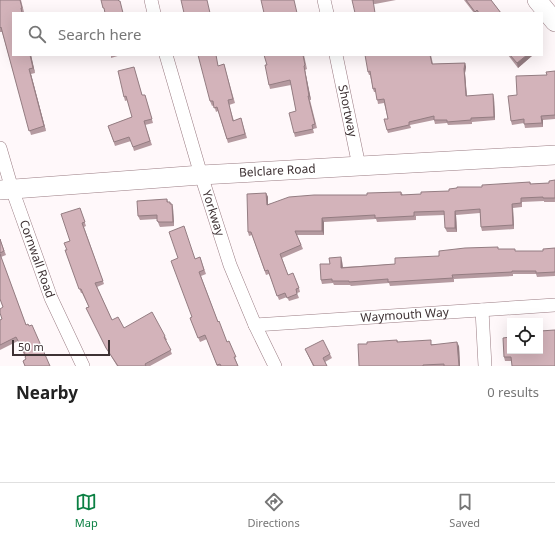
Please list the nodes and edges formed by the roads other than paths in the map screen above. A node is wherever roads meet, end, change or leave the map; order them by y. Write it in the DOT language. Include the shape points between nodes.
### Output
graph roads {
  1 [pos="151,0"];
  2 [pos="324,0"];
  3 [pos="537,0"];
  4 [pos="154,12"];
  5 [pos="327,12"];
  6 [pos="555,22"];
  7 [pos="166,56"];
  8 [pos="336,56"];
  9 [pos="0,148"];
  10 [pos="555,155"];
  11 [pos="359,166"];
  12 [pos="201,175"];
  13 [pos="6,190"];
  14 [pos="555,305"];
  15 [pos="482,310"];
  16 [pos="255,325"];
  17 [pos="83,366"];
  18 [pos="275,366"];
  19 [pos="485,366"];
  1 -- 4 [label="street"];
  2 -- 5 [label="street"];
  3 -- 6 [label="street"];
  7 -- 12 [label="street, Yorkway"];
  8 -- 11 [label="street, Shortway"];
  9 -- 13 [label="street, Cornwall Road"];
  10 -- 11 [label="street, Belclare Road"];
  11 -- 12 [label="street, Belclare Road"];
  12 -- 13 [label="street, Belclare Road"];
  12 -- 16 [label="street, Yorkway" via="230,265"];
  13 -- 17 [label="street, Cornwall Road" via="51,298"];
  14 -- 15 [label="street, Waymouth Way"];
  15 -- 16 [label="street, Waymouth Way"];
  15 -- 19 [label="street"];
  16 -- 18 [label="street, Yorkway"];
}
